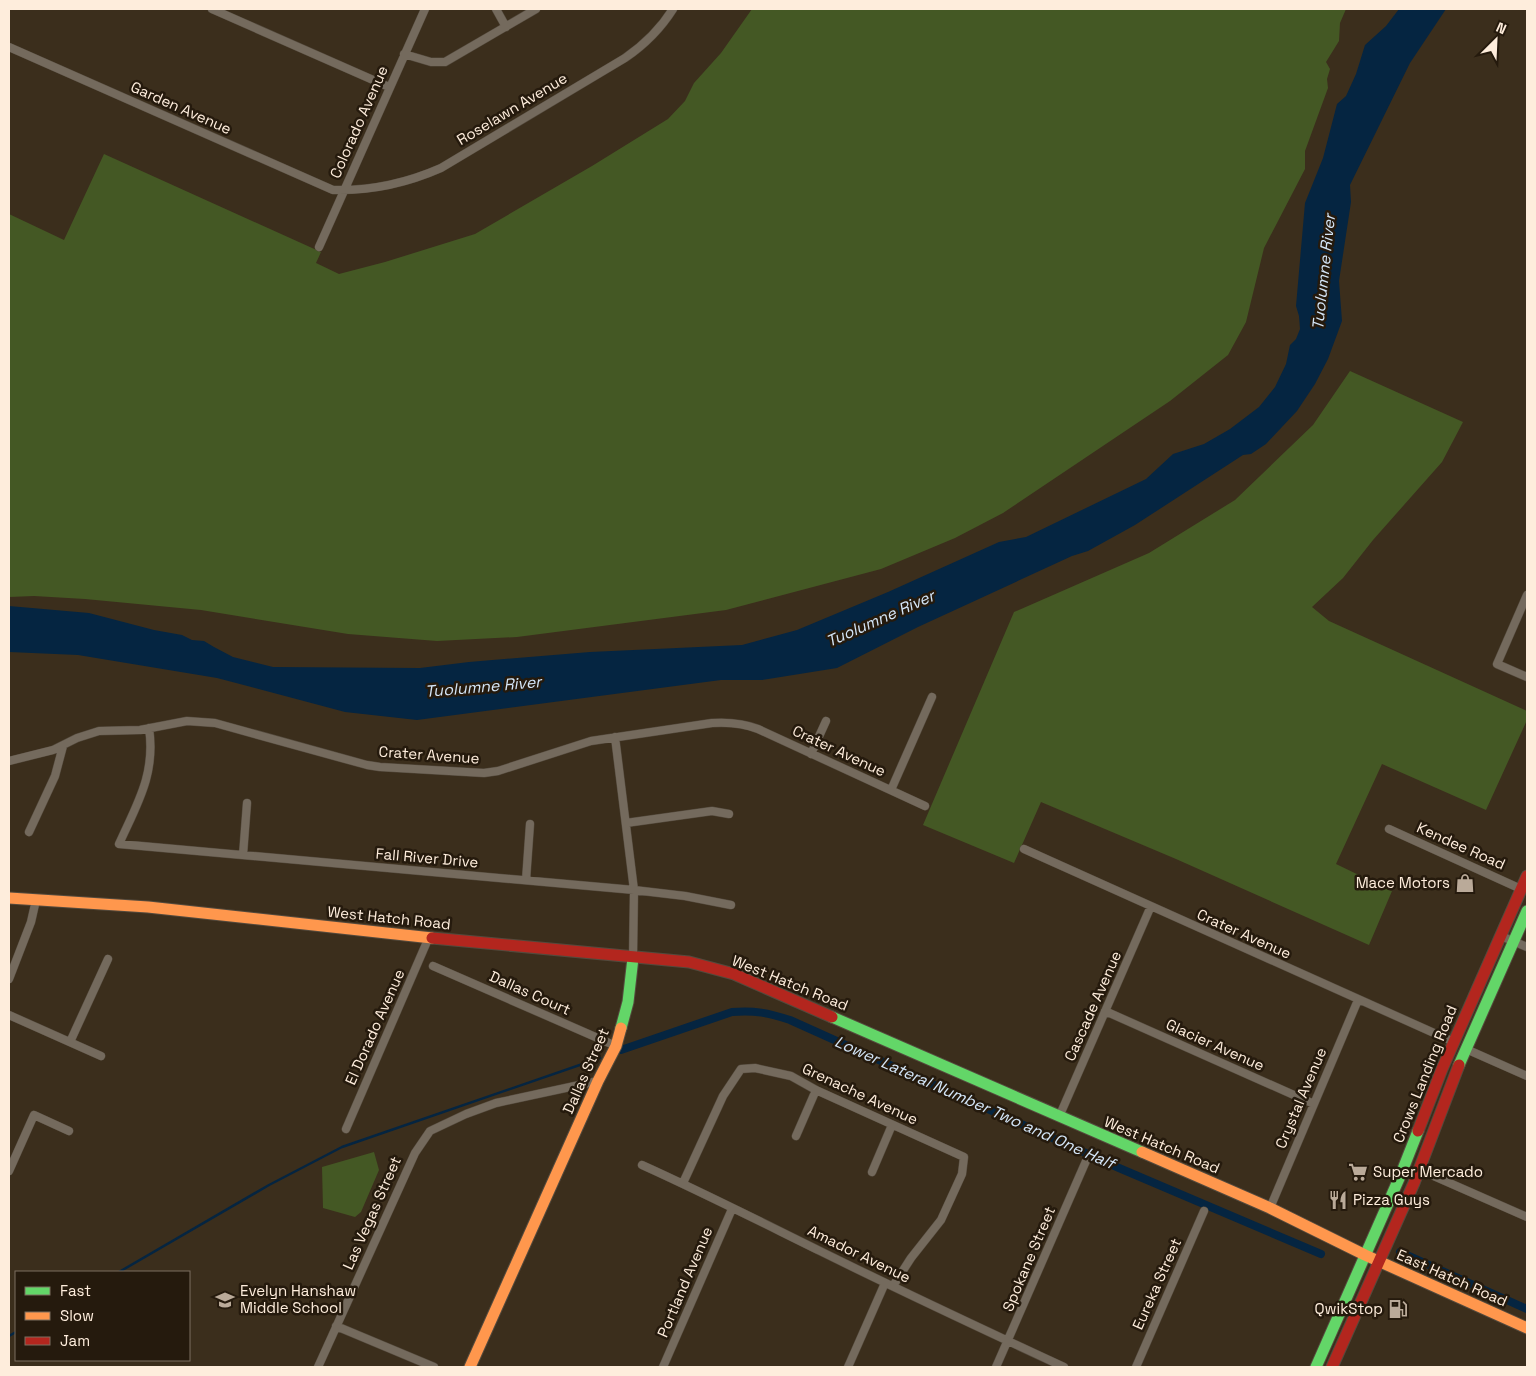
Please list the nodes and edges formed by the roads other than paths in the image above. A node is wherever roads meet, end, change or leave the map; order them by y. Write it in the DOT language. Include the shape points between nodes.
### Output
graph roads {
  1 [pos="212,9"];
  2 [pos="424,9"];
  3 [pos="496,9"];
  4 [pos="536,9"];
  5 [pos="673,9"];
  6 [pos="506,27"];
  7 [pos="9,47"];
  8 [pos="404,54"];
  9 [pos="389,87"];
  10 [pos="343,190"];
  11 [pos="319,247"];
  12 [pos="1527,595"];
  13 [pos="1527,677"];
  14 [pos="932,697"];
  15 [pos="826,721"];
  16 [pos="149,728"];
  17 [pos="615,737"];
  18 [pos="63,746"];
  19 [pos="811,754"];
  20 [pos="9,761"];
  21 [pos="891,790"];
  22 [pos="247,803"];
  23 [pos="925,806"];
  24 [pos="729,814"];
  25 [pos="626,823"];
  26 [pos="530,824"];
  27 [pos="1389,829"];
  28 [pos="29,832"];
  29 [pos="1024,849"];
  30 [pos="243,855"];
  31 [pos="1527,876"];
  32 [pos="526,880"];
  33 [pos="1522,889"];
  34 [pos="634,890"];
  35 [pos="9,898"];
  36 [pos="36,900"];
  37 [pos="731,905"];
  38 [pos="1151,906"];
  39 [pos="1527,911"];
  40 [pos="429,936"];
  41 [pos="1501,936"];
  42 [pos="1514,941"];
  43 [pos="1527,947"];
  44 [pos="633,958"];
  45 [pos="108,959"];
  46 [pos="433,966"];
  47 [pos="9,979"];
  48 [pos="1480,982"];
  49 [pos="1358,1000"];
  50 [pos="1105,1011"];
  51 [pos="9,1015"];
  52 [pos="70,1042"];
  53 [pos="1454,1042"];
  54 [pos="616,1046"];
  55 [pos="1466,1049"];
  56 [pos="101,1056"];
  57 [pos="1527,1076"];
  58 [pos="598,1081"];
  59 [pos="816,1090"];
  60 [pos="1314,1104"];
  61 [pos="1444,1104"];
  62 [pos="1060,1116"];
  63 [pos="892,1125"];
  64 [pos="346,1129"];
  65 [pos="69,1131"];
  66 [pos="796,1136"];
  67 [pos="1086,1161"];
  68 [pos="642,1166"];
  69 [pos="1420,1170"];
  70 [pos="9,1171"];
  71 [pos="872,1172"];
  72 [pos="683,1183"];
  73 [pos="1270,1208"];
  74 [pos="732,1209"];
  75 [pos="1204,1211"];
  76 [pos="1527,1217"];
  77 [pos="1365,1255"];
  78 [pos="1378,1261"];
  79 [pos="889,1284"];
  80 [pos="336,1326"];
  81 [pos="1527,1328"];
  82 [pos="1008,1341"];
  83 [pos="318,1367"];
  84 [pos="434,1367"];
  85 [pos="470,1367"];
  86 [pos="663,1367"];
  87 [pos="848,1367"];
  88 [pos="996,1367"];
  89 [pos="1064,1367"];
  90 [pos="1136,1367"];
  91 [pos="1316,1367"];
  92 [pos="1332,1367"];
  1 -- 9 [label="street"];
  2 -- 8 [label="street, Colorado Avenue"];
  3 -- 6 [label="street"];
  4 -- 6 [label="street"];
  5 -- 10 [label="street, Roselawn Avenue" via="652,36 622,60 441,168 383,186"];
  6 -- 8 [label="street" via="445,62 431,62"];
  7 -- 10 [label="street, Garden Avenue" via="333,190"];
  8 -- 9 [label="street, Colorado Avenue"];
  9 -- 10 [label="street, Colorado Avenue"];
  10 -- 11 [label="street, Colorado Avenue"];
  12 -- 13 [label="street" via="1497,664"];
  14 -- 21 [label="street"];
  15 -- 19 [label="street"];
  16 -- 17 [label="street, Crater Avenue" via="187,721 215,723 374,766 484,773"];
  16 -- 18 [label="street, Crater Avenue" via="99,731"];
  16 -- 30 [label="street, Fall River Drive" via="152,756 147,779 119,844"];
  17 -- 19 [label="street, Crater Avenue" via="724,722 747,725"];
  17 -- 25 [label="street, Dallas Street"];
  18 -- 20 [label="street, Crater Avenue"];
  18 -- 28 [label="street" via="54,776"];
  19 -- 21 [label="street, Crater Avenue"];
  21 -- 23 [label="street, Crater Avenue"];
  22 -- 30 [label="street"];
  24 -- 25 [label="street" via="712,811"];
  25 -- 34 [label="street, Dallas Street"];
  26 -- 32 [label="street"];
  27 -- 33 [label="street, Kendee Road"];
  29 -- 38 [label="street, Crater Avenue"];
  30 -- 32 [label="street, Fall River Drive"];
  31 -- 33 [label="main road, Crows Landing Road"];
  32 -- 34 [label="street, Fall River Drive"];
  33 -- 41 [label="main road, Crows Landing Road"];
  34 -- 37 [label="street, Fall River Drive"];
  34 -- 44 [label="street, Dallas Street"];
  35 -- 36 [label="main road, West Hatch Road"];
  36 -- 40 [label="main road, West Hatch Road" via="148,907"];
  36 -- 47 [label="street"];
  38 -- 49 [label="street, Crater Avenue"];
  38 -- 50 [label="street, Cascade Avenue"];
  39 -- 42 [label="main road, Crows Landing Road"];
  40 -- 44 [label="main road, West Hatch Road"];
  40 -- 64 [label="street, El Dorado Avenue"];
  41 -- 42 [label="street"];
  41 -- 48 [label="main road, Crows Landing Road"];
  42 -- 43 [label="street"];
  42 -- 55 [label="main road, Crows Landing Road"];
  44 -- 54 [label="main road, Dallas Street" via="628,1002"];
  44 -- 62 [label="main road, West Hatch Road" via="689,962 734,974"];
  45 -- 52 [label="street"];
  46 -- 54 [label="street, Dallas Court"];
  48 -- 53 [label="main road, Crows Landing Road"];
  48 -- 55 [label="main road" via="1479,998 1463,1036"];
  49 -- 53 [label="street, Crater Avenue"];
  49 -- 60 [label="street, Crystal Avenue"];
  50 -- 60 [label="street, Glacier Avenue"];
  50 -- 62 [label="street, Cascade Avenue"];
  51 -- 52 [label="street"];
  52 -- 56 [label="street"];
  53 -- 61 [label="main road" via="1456,1057 1443,1096"];
  53 -- 77 [label="main road, Crows Landing Road" via="1402,1174"];
  54 -- 58 [label="main road, Dallas Street"];
  55 -- 57 [label="street"];
  55 -- 61 [label="main road, Crows Landing Road"];
  58 -- 80 [label="street, Las Vegas Street" via="496,1103 430,1131 414,1153"];
  58 -- 85 [label="main road, Dallas Street"];
  59 -- 63 [label="street, Grenache Avenue"];
  59 -- 66 [label="street"];
  59 -- 72 [label="street, Grenache Avenue" via="780,1073 756,1068 741,1070 722,1096"];
  60 -- 73 [label="street, Crystal Avenue"];
  61 -- 69 [label="main road, Crows Landing Road"];
  62 -- 73 [label="main road, West Hatch Road"];
  63 -- 71 [label="street"];
  63 -- 79 [label="street, Grenache Avenue" via="964,1157 962,1174 941,1220"];
  65 -- 70 [label="street" via="34,1116"];
  67 -- 82 [label="street, Spokane Street"];
  68 -- 72 [label="street, Amador Avenue"];
  69 -- 76 [label="street"];
  69 -- 78 [label="main road, Crows Landing Road"];
  72 -- 74 [label="street, Amador Avenue"];
  73 -- 77 [label="main road, West Hatch Road"];
  74 -- 79 [label="street, Amador Avenue"];
  74 -- 86 [label="street, Portland Avenue"];
  75 -- 90 [label="street, Eureka Street"];
  77 -- 78 [label="main road, East Hatch Road"];
  77 -- 91 [label="main road, Crows Landing Road"];
  78 -- 81 [label="main road, East Hatch Road"];
  78 -- 92 [label="main road, Crows Landing Road"];
  79 -- 82 [label="street, Amador Avenue"];
  79 -- 87 [label="street"];
  80 -- 83 [label="street, Las Vegas Street"];
  80 -- 84 [label="street"];
  82 -- 88 [label="street, Spokane Street"];
  82 -- 89 [label="street, Amador Avenue"];
}
